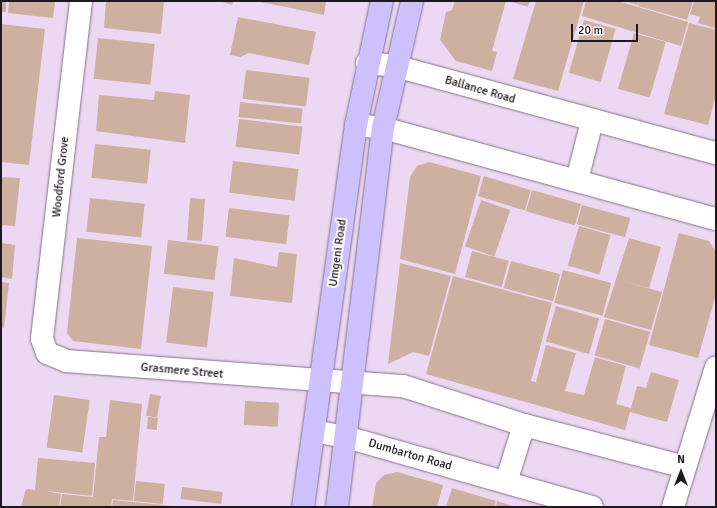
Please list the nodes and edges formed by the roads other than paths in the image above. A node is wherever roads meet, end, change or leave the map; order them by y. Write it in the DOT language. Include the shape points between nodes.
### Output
graph roads {
  1 [pos="81,1"];
  2 [pos="382,1"];
  3 [pos="412,1"];
  4 [pos="367,63"];
  5 [pos="395,66"];
  6 [pos="592,121"];
  7 [pos="356,125"];
  8 [pos="383,128"];
  9 [pos="716,153"];
  10 [pos="577,180"];
  11 [pos="716,219"];
  12 [pos="47,353"];
  13 [pos="716,367"];
  14 [pos="320,382"];
  15 [pos="354,384"];
  16 [pos="524,425"];
  17 [pos="314,431"];
  18 [pos="346,437"];
  19 [pos="685,467"];
  20 [pos="506,482"];
  21 [pos="303,507"];
  22 [pos="337,507"];
  23 [pos="592,507"];
  24 [pos="673,507"];
  1 -- 12 [label="street, Woodford Grove" via="42,339"];
  2 -- 4 [label="main road, Umgeni Road"];
  3 -- 5 [label="main road"];
  4 -- 5 [label="street, Ballance Road"];
  4 -- 7 [label="main road, Umgeni Road"];
  5 -- 6 [label="street, Ballance Road"];
  5 -- 8 [label="main road"];
  6 -- 9 [label="street, Ballance Road"];
  6 -- 10 [label="street"];
  7 -- 8 [label="street"];
  7 -- 14 [label="main road, Umgeni Road"];
  8 -- 10 [label="street"];
  8 -- 15 [label="main road"];
  10 -- 11 [label="street"];
  12 -- 14 [label="street, Grasmere Street" via="67,361"];
  13 -- 19 [label="street"];
  14 -- 15 [label="street, Grasmere Street"];
  14 -- 17 [label="main road, Umgeni Road"];
  15 -- 16 [label="street" via="403,386"];
  15 -- 18 [label="main road"];
  16 -- 19 [label="street"];
  16 -- 20 [label="street"];
  17 -- 18 [label="street, Dumbarton Road"];
  17 -- 21 [label="main road, Umgeni Road"];
  18 -- 20 [label="street, Dumbarton Road"];
  18 -- 22 [label="main road"];
  19 -- 24 [label="street"];
  20 -- 23 [label="street, Dumbarton Road"];
}
